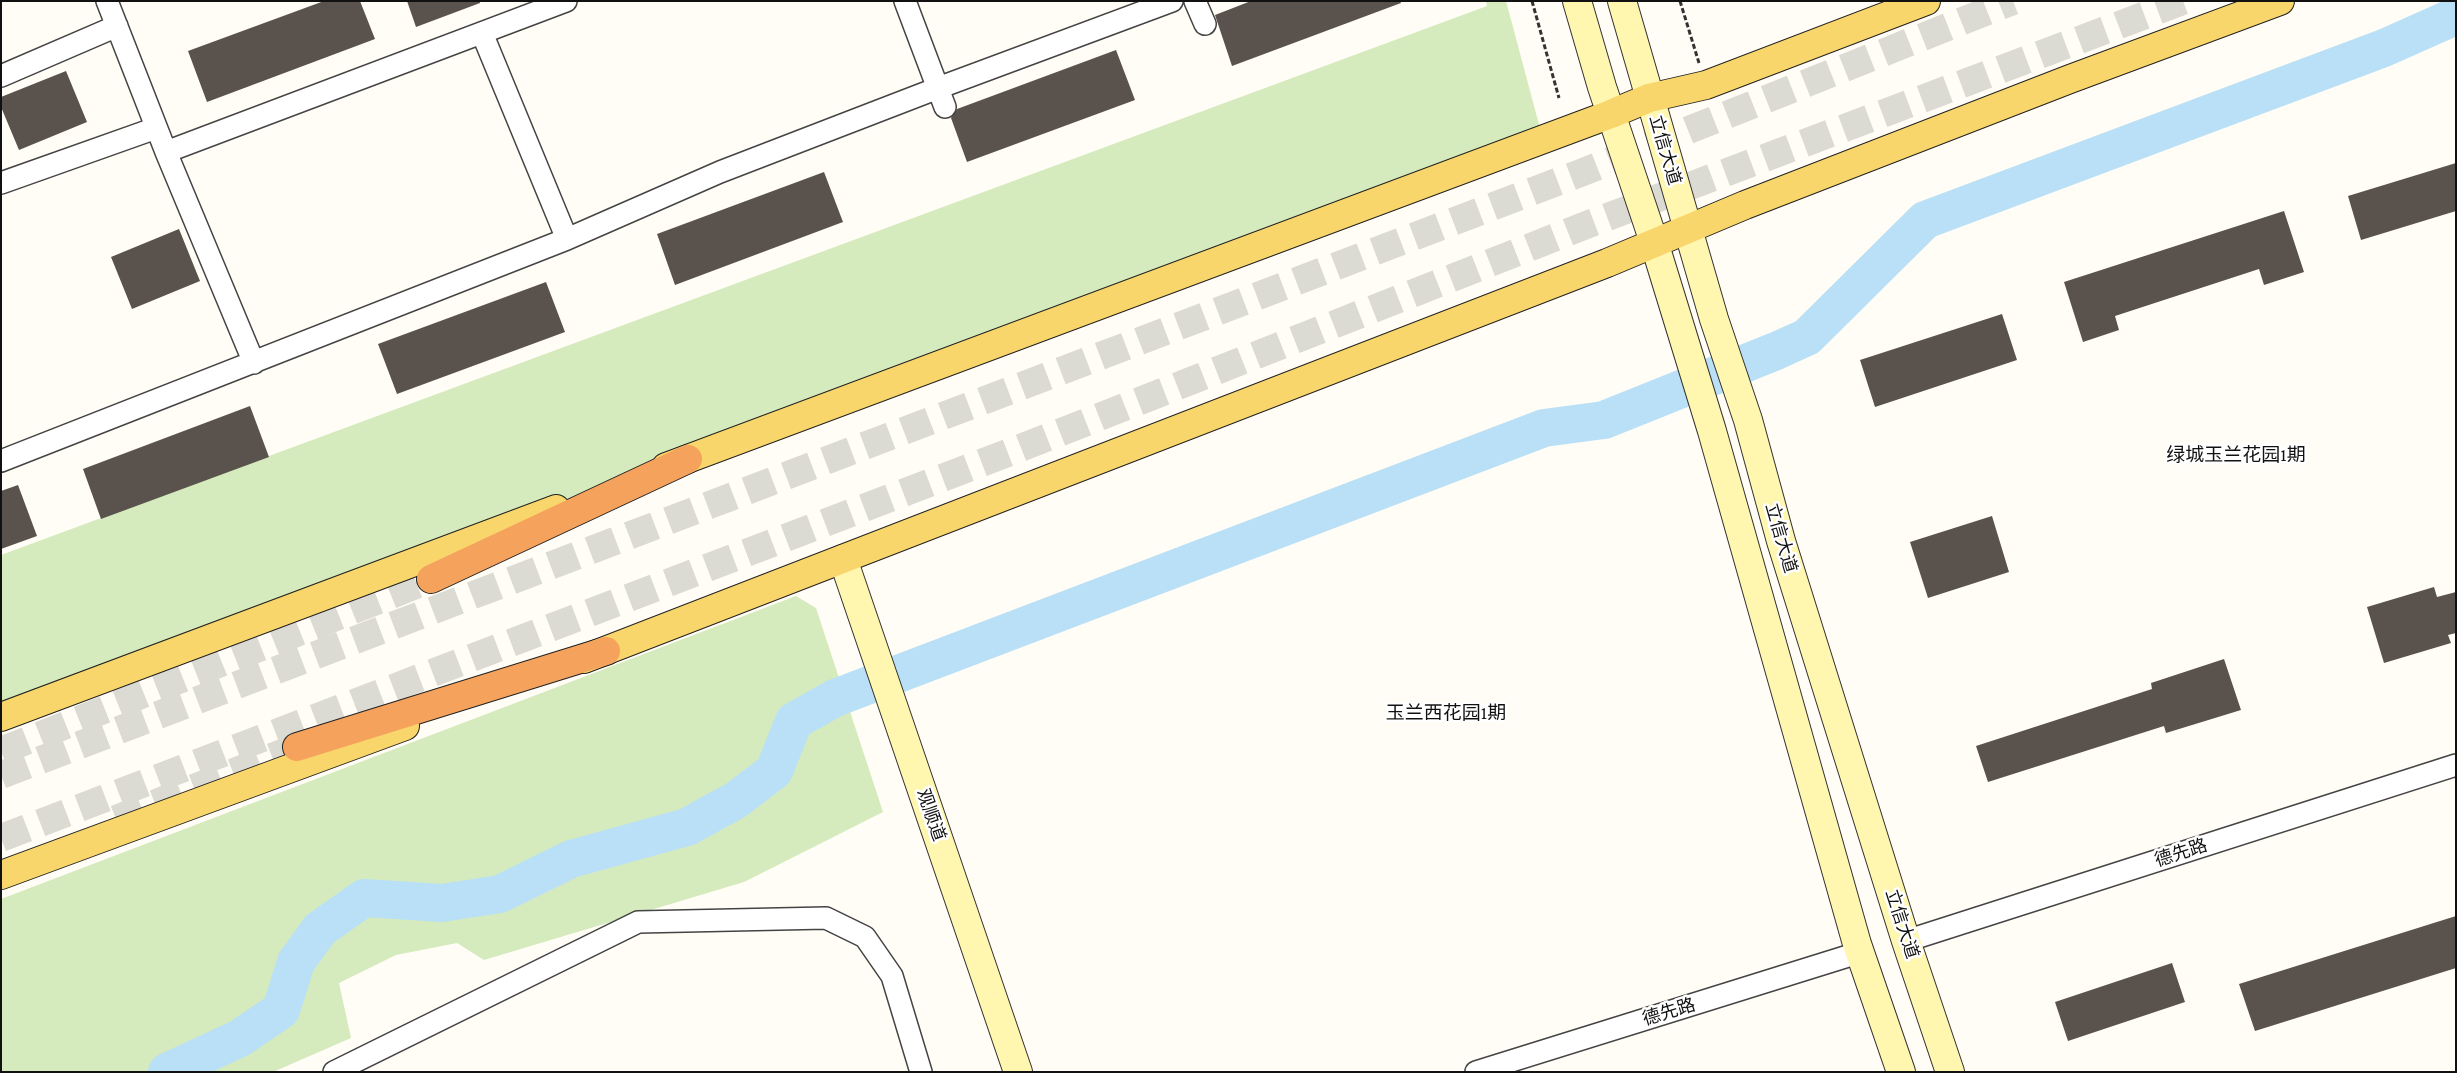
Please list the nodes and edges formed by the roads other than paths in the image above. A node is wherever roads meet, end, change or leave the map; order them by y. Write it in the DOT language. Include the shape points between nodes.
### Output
graph roads {
  1 [pos="107,1"];
  2 [pos="566,1"];
  3 [pos="905,1"];
  4 [pos="1172,1"];
  5 [pos="1196,1"];
  6 [pos="1577,1"];
  7 [pos="1622,1"];
  8 [pos="1926,1"];
  9 [pos="2280,1"];
  10 [pos="1205,24"];
  11 [pos="117,26"];
  12 [pos="482,33"];
  13 [pos="1,76"];
  14 [pos="941,97"];
  15 [pos="1650,98"];
  16 [pos="1611,114"];
  17 [pos="156,128"];
  18 [pos="166,152"];
  19 [pos="3,177"];
  20 [pos="1688,230"];
  21 [pos="567,239"];
  22 [pos="1654,242"];
  23 [pos="254,363"];
  24 [pos="688,459"];
  25 [pos="1,461"];
  26 [pos="838,561"];
  27 [pos="432,579"];
  28 [pos="606,651"];
  29 [pos="889,705"];
  30 [pos="1,717"];
  31 [pos="298,746"];
  32 [pos="2456,765"];
  33 [pos="2456,776"];
  34 [pos="1,876"];
  35 [pos="1908,946"];
  36 [pos="1863,957"];
  37 [pos="334,1072"];
  38 [pos="921,1072"];
  39 [pos="1007,1072"];
  40 [pos="1018,1072"];
  41 [pos="1476,1072"];
  42 [pos="1511,1072"];
  43 [pos="1901,1072"];
  44 [pos="1950,1072"];
  1 -- 11 [label="street"];
  2 -- 12 [label="street"];
  3 -- 14 [label="street"];
  4 -- 14 [label="street"];
  5 -- 10 [label="street"];
  6 -- 16 [label="street, 立信大道"];
  7 -- 15 [label="street, 立信大道"];
  8 -- 15 [label="main road" via="1706,85"];
  9 -- 20 [label="main road" via="2042,90"];
  11 -- 13 [label="street"];
  11 -- 17 [label="street"];
  12 -- 18 [label="street"];
  12 -- 21 [label="street"];
  14 -- 21 [label="street" via="720,172"];
  15 -- 16 [label="main road"];
  15 -- 20 [label="street, 立信大道"];
  16 -- 22 [label="street, 立信大道"];
  16 -- 24 [label="main road"];
  17 -- 18 [label="street"];
  17 -- 19 [label="street"];
  18 -- 23 [label="street"];
  20 -- 22 [label="main road"];
  20 -- 35 [label="street, 立信大道" via="1748,420 1781,542"];
  21 -- 23 [label="street"];
  22 -- 26 [label="main road"];
  22 -- 36 [label="street, 立信大道" via="1712,431"];
  23 -- 25 [label="street"];
  24 -- 27 [label="highway"];
  24 -- 30 [label="main road"];
  26 -- 28 [label="main road"];
  26 -- 29 [label="street, 观顺道"];
  28 -- 31 [label="highway"];
  28 -- 34 [label="main road"];
  29 -- 39 [label="street, 观顺道"];
  29 -- 40 [label="street, 观顺道"];
  32 -- 35 [label="street, 德先路"];
  33 -- 35 [label="street, 德先路"];
  35 -- 44 [label="street, 立信大道"];
  36 -- 41 [label="street, 德先路"];
  36 -- 42 [label="street, 德先路"];
  36 -- 43 [label="street, 立信大道"];
  37 -- 38 [label="street" via="638,922 826,918 865,937 892,976"];
}
